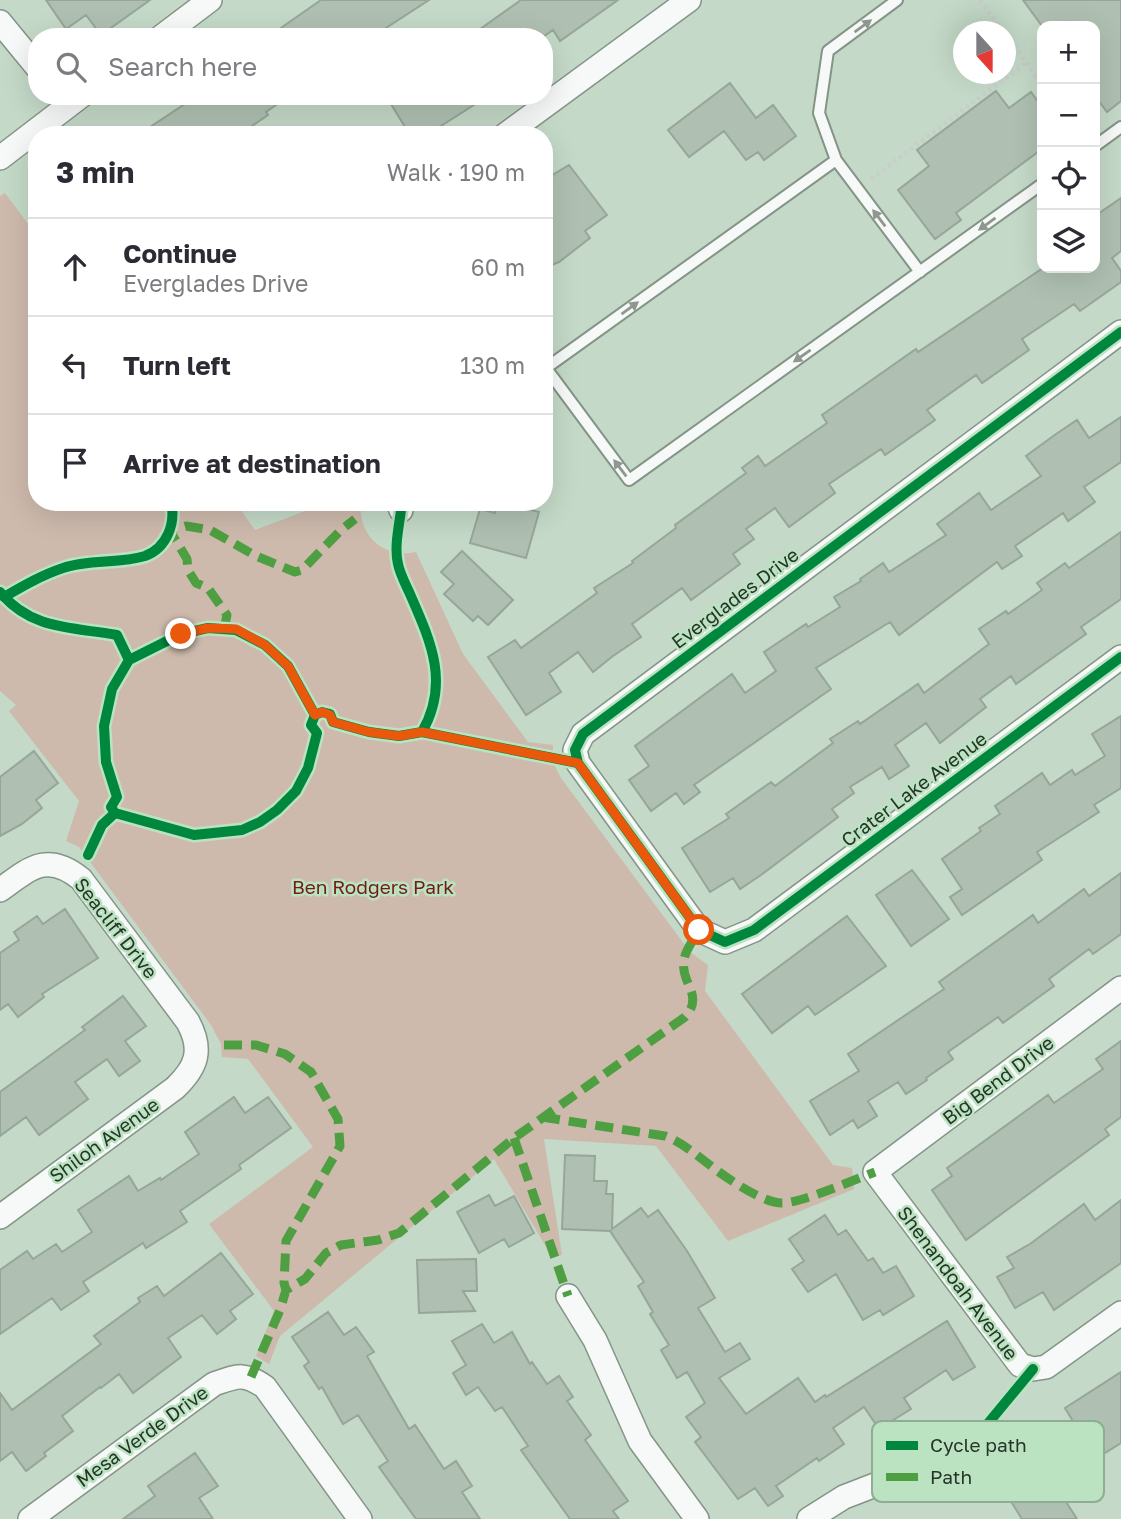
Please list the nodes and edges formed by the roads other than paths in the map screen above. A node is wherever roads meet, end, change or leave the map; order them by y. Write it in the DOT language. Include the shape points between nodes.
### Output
graph roads {
  1 [pos="210,0"];
  2 [pos="689,0"];
  3 [pos="897,0"];
  4 [pos="0,22"];
  5 [pos="173,28"];
  6 [pos="28,56"];
  7 [pos="553,100"];
  8 [pos="63,105"];
  9 [pos="546,105"];
  10 [pos="38,126"];
  11 [pos="517,126"];
  12 [pos="1121,127"];
  13 [pos="28,134"];
  14 [pos="1100,142"];
  15 [pos="0,158"];
  16 [pos="836,160"];
  17 [pos="1037,188"];
  18 [pos="920,272"];
  19 [pos="1121,332"];
  20 [pos="553,363"];
  21 [pos="553,377"];
  22 [pos="1121,657"];
  23 [pos="0,890"];
  24 [pos="724,942"];
  25 [pos="1121,988"];
  26 [pos="197,1054"];
  27 [pos="875,1172"];
  28 [pos="0,1217"];
  29 [pos="568,1296"];
  30 [pos="1121,1313"];
  31 [pos="872,1486"];
  32 [pos="30,1519"];
  33 [pos="360,1519"];
  34 [pos="697,1519"];
  35 [pos="809,1519"];
  1 -- 5 [label="street"];
  2 -- 7 [label="street"];
  16 -- 3 [label="lane, one-way" via="819,113 828,51"];
  4 -- 6 [label="street"];
  8 -- 10 [label="street"];
  9 -- 11 [label="street"];
  12 -- 14 [label="lane"];
  13 -- 15 [label="street"];
  18 -- 16 [label="lane, one-way"];
  20 -- 16 [label="lane, one-way"];
  17 -- 18 [label="lane, one-way"];
  18 -- 21 [label="lane, one-way" via="629,480"];
  19 -- 24 [label="street, Everglades Drive" via="583,734 575,750 578,763 699,930"];
  22 -- 24 [label="street, Crater Lake Avenue" via="754,930"];
  23 -- 26 [label="street, Seacliff Drive" via="35,866 52,865 73,872 188,1022"];
  25 -- 27 [label="street, Big Bend Drive"];
  26 -- 28 [label="street, Shiloh Avenue" via="188,1076 175,1088"];
  27 -- 30 [label="street, Shenandoah Avenue" via="1020,1365 1046,1367"];
  29 -- 34 [label="street" via="595,1340 640,1441"];
  31 -- 35 [label="street"];
  32 -- 33 [label="street, Mesa Verde Drive" via="214,1384 251,1377 265,1387"];
}
